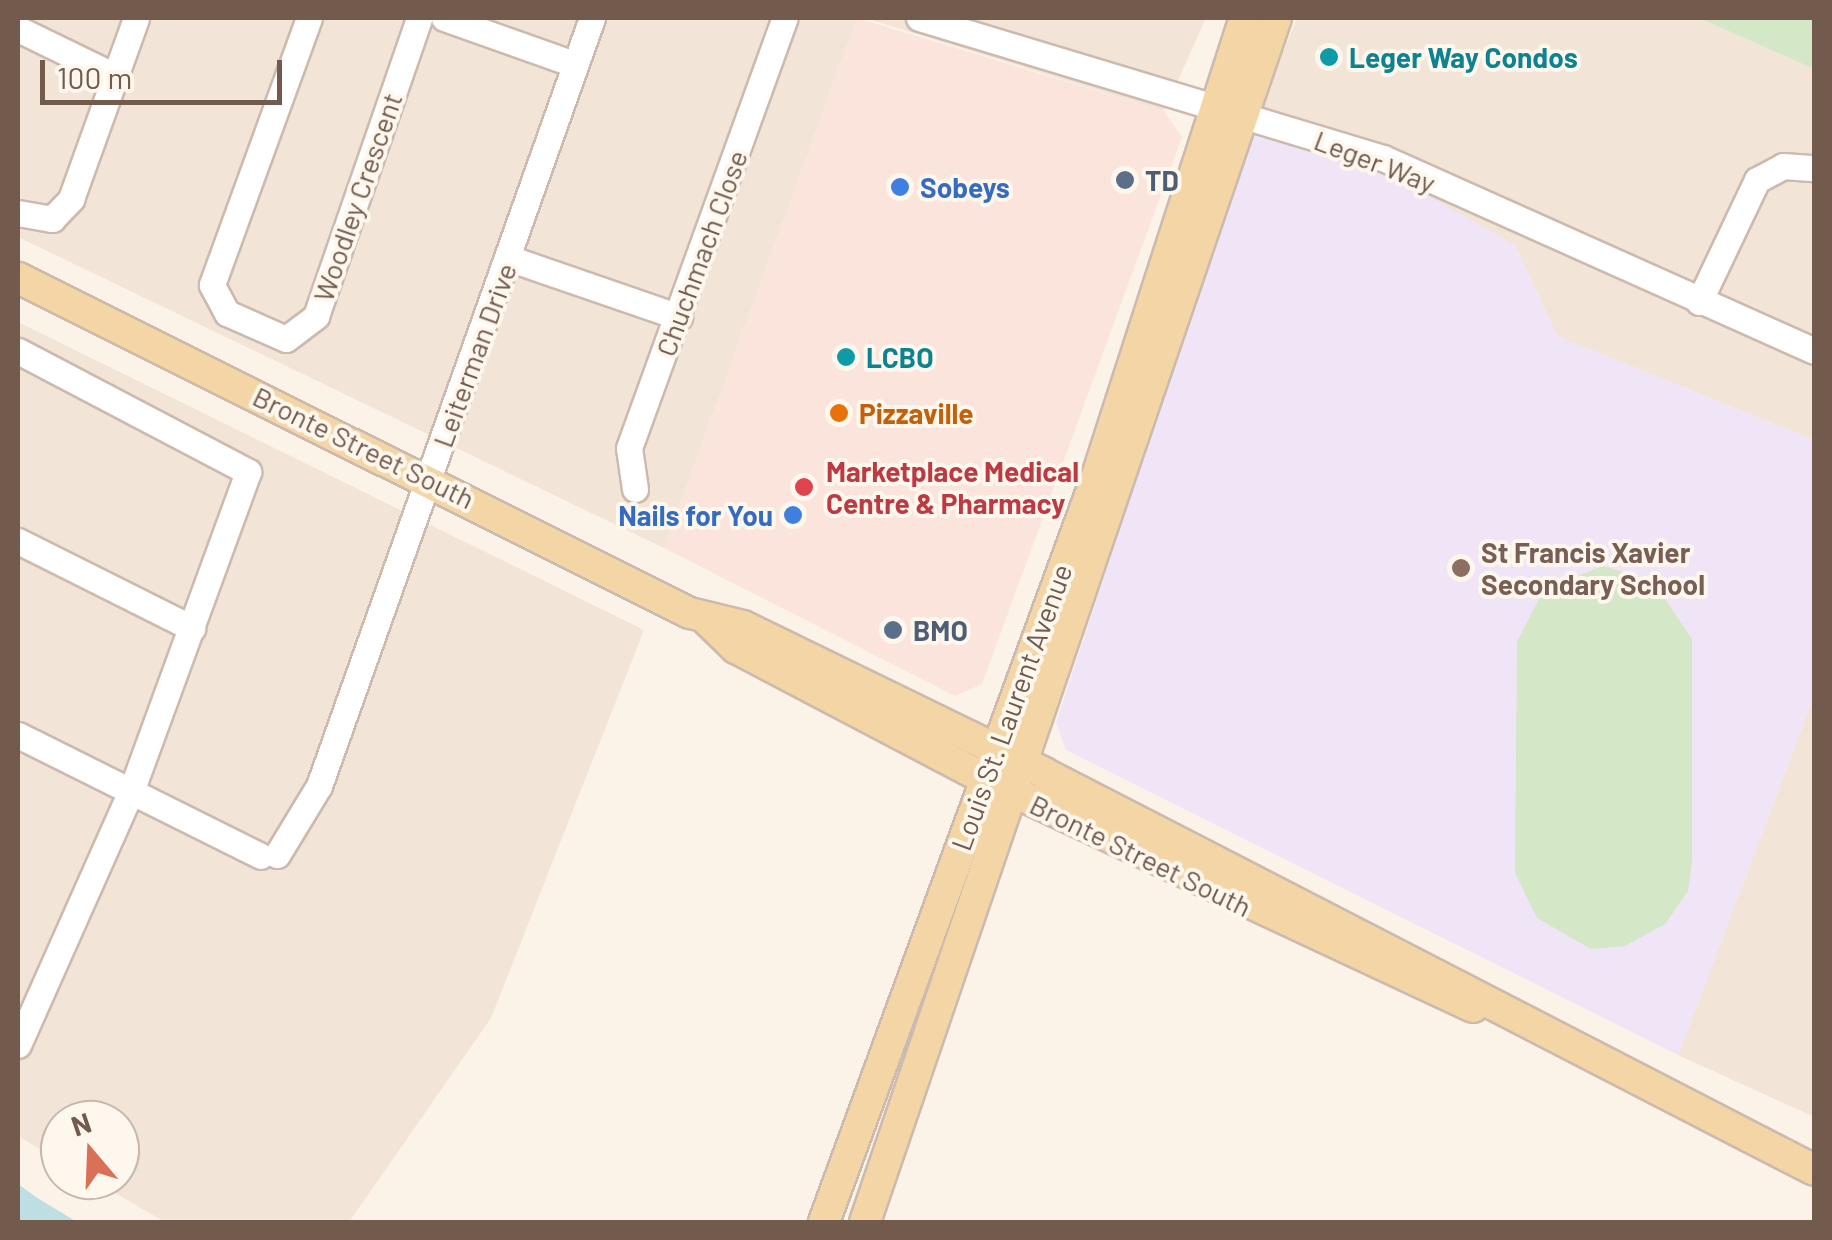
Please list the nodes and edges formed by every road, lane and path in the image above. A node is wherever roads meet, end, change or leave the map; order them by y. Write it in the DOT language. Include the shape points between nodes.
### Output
graph roads {
  1 [pos="136,18"];
  2 [pos="308,18"];
  3 [pos="419,18"];
  4 [pos="444,18"];
  5 [pos="592,18"];
  6 [pos="785,18"];
  7 [pos="919,18"];
  8 [pos="1245,18"];
  9 [pos="1276,18"];
  10 [pos="18,29"];
  11 [pos="574,64"];
  12 [pos="115,76"];
  13 [pos="1230,111"];
  14 [pos="1814,168"];
  15 [pos="18,213"];
  16 [pos="508,258"];
  17 [pos="18,278"];
  18 [pos="1700,302"];
  19 [pos="679,317"];
  20 [pos="18,351"];
  21 [pos="1814,351"];
  22 [pos="430,477"];
  23 [pos="636,489"];
  24 [pos="18,541"];
  25 [pos="192,628"];
  26 [pos="18,735"];
  27 [pos="989,764"];
  28 [pos="1019,778"];
  29 [pos="132,791"];
  30 [pos="18,1045"];
  31 [pos="1814,1170"];
  32 [pos="824,1222"];
  33 [pos="865,1222"];
  1 -- 12 [label="street"];
  2 -- 3 [label="street, Woodley Crescent" via="212,285 226,313 286,339 316,316"];
  4 -- 11 [label="street"];
  5 -- 11 [label="street, Leiterman Drive"];
  6 -- 19 [label="street, Chuchmach Close"];
  7 -- 13 [label="street, Leger Way"];
  8 -- 13 [label="main road, Louis St. Laurent Avenue"];
  9 -- 13 [label="main road, Louis St. Laurent Avenue"];
  10 -- 12 [label="street"];
  11 -- 16 [label="street, Leiterman Drive"];
  12 -- 15 [label="street" via="64,212 37,220"];
  13 -- 18 [label="street, Leger Way" via="1383,158"];
  13 -- 27 [label="main road, Louis St. Laurent Avenue"];
  13 -- 28 [label="main road, Louis St. Laurent Avenue"];
  14 -- 18 [label="street" via="1783,166 1757,180"];
  16 -- 19 [label="street"];
  16 -- 22 [label="street, Leiterman Drive"];
  17 -- 22 [label="main road, Bronte Street South"];
  18 -- 21 [label="street, Leger Way"];
  19 -- 23 [label="street, Chuchmach Close" via="628,448"];
  20 -- 25 [label="street" via="242,462 248,472"];
  22 -- 27 [label="main road, Bronte Street South" via="708,620 736,648"];
  22 -- 29 [label="street, Leiterman Drive" via="319,786 269,855"];
  24 -- 25 [label="street"];
  25 -- 29 [label="street"];
  26 -- 29 [label="street"];
  27 -- 28 [label="main road, Bronte Street South"];
  27 -- 32 [label="main road, Louis St. Laurent Avenue"];
  28 -- 31 [label="main road, Bronte Street South" via="1461,1008 1481,1006"];
  28 -- 33 [label="main road, Louis St. Laurent Avenue"];
  29 -- 30 [label="street"];
}
